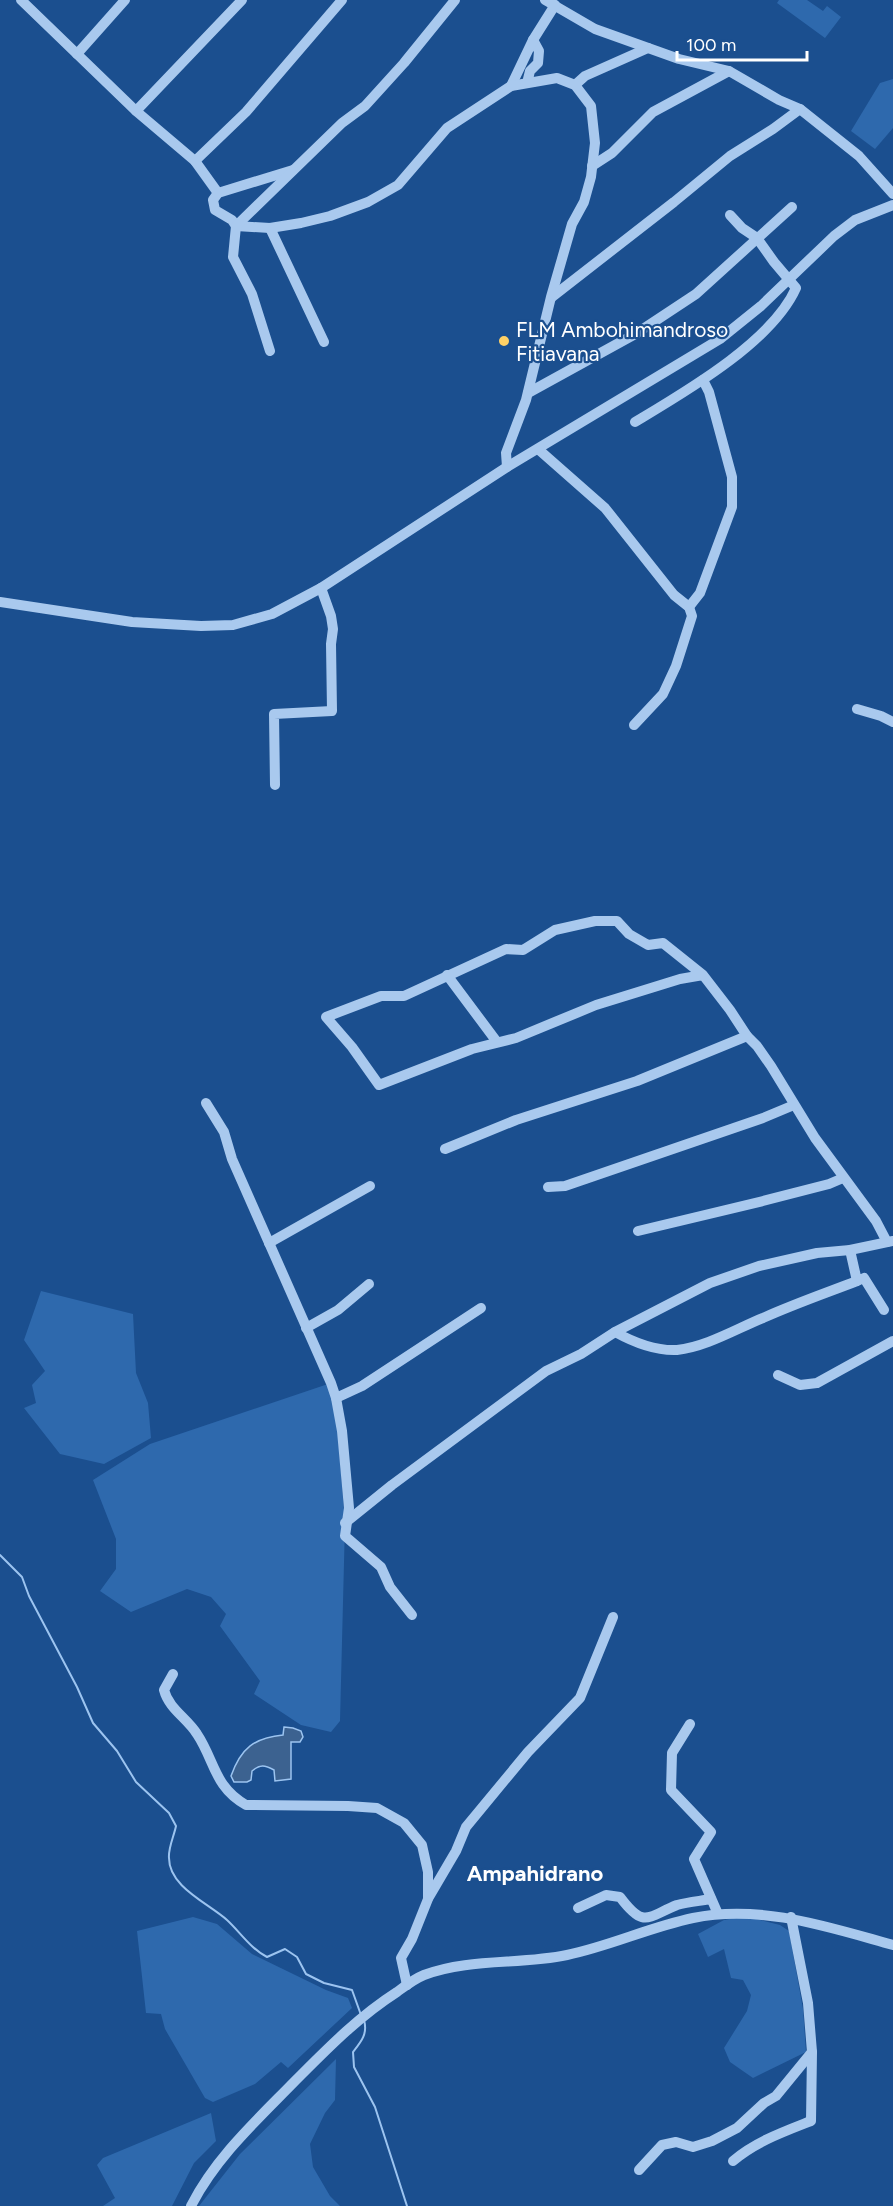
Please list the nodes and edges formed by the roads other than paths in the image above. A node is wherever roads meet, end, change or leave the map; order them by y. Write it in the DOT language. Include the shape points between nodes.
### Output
graph roads {
  1 [pos="21,0"];
  2 [pos="125,0"];
  3 [pos="242,0"];
  4 [pos="342,0"];
  5 [pos="455,0"];
  6 [pos="549,2"];
  7 [pos="533,40"];
  8 [pos="648,48"];
  9 [pos="77,54"];
  10 [pos="729,71"];
  11 [pos="533,82"];
  12 [pos="575,85"];
  13 [pos="511,86"];
  14 [pos="800,109"];
  15 [pos="136,111"];
  16 [pos="195,161"];
  17 [pos="592,166"];
  18 [pos="293,170"];
  19 [pos="218,193"];
  20 [pos="893,194"];
  21 [pos="893,205"];
  22 [pos="792,207"];
  23 [pos="730,214"];
  24 [pos="236,225"];
  25 [pos="270,228"];
  26 [pos="757,238"];
  27 [pos="790,280"];
  28 [pos="551,297"];
  29 [pos="324,342"];
  30 [pos="270,351"];
  31 [pos="703,380"];
  32 [pos="528,393"];
  33 [pos="635,423"];
  34 [pos="538,449"];
  35 [pos="507,467"];
  36 [pos="321,588"];
  37 [pos="0,602"];
  38 [pos="689,608"];
  39 [pos="857,709"];
  40 [pos="893,722"];
  41 [pos="634,725"];
  42 [pos="275,785"];
  43 [pos="447,975"];
  44 [pos="703,975"];
  45 [pos="747,1036"];
  46 [pos="497,1042"];
  47 [pos="206,1103"];
  48 [pos="794,1105"];
  49 [pos="446,1149"];
  50 [pos="843,1178"];
  51 [pos="370,1186"];
  52 [pos="548,1187"];
  53 [pos="638,1231"];
  54 [pos="890,1242"];
  55 [pos="269,1243"];
  56 [pos="850,1250"];
  57 [pos="857,1281"];
  58 [pos="369,1284"];
  59 [pos="481,1308"];
  60 [pos="884,1310"];
  61 [pos="306,1328"];
  62 [pos="615,1332"];
  63 [pos="893,1341"];
  64 [pos="778,1375"];
  65 [pos="336,1398"];
  66 [pos="345,1523"];
  67 [pos="412,1615"];
  68 [pos="613,1617"];
  69 [pos="173,1674"];
  70 [pos="690,1724"];
  71 [pos="428,1899"];
  72 [pos="711,1899"];
  73 [pos="578,1908"];
  74 [pos="718,1914"];
  75 [pos="791,1917"];
  76 [pos="893,1944"];
  77 [pos="407,1985"];
  78 [pos="812,2052"];
  79 [pos="733,2161"];
  80 [pos="639,2170"];
  81 [pos="191,2206"];
  1 -- 9 [label="street"];
  2 -- 9 [label="street"];
  3 -- 15 [label="street"];
  4 -- 16 [label="street" via="246,112"];
  5 -- 18 [label="street" via="365,106"];
  6 -- 7 [label="street"];
  6 -- 8 [label="street" via="595,29"];
  7 -- 11 [label="street" via="539,51 538,63 528,79"];
  7 -- 13 [label="street"];
  8 -- 10 [label="street"];
  8 -- 12 [label="street" via="585,76"];
  9 -- 15 [label="street"];
  10 -- 14 [label="street"];
  10 -- 17 [label="street" via="653,112 612,153"];
  11 -- 12 [label="street" via="557,78"];
  11 -- 13 [label="street"];
  12 -- 17 [label="street" via="591,106 595,143"];
  13 -- 25 [label="street" via="447,128 398,185 368,202 330,216"];
  14 -- 20 [label="street" via="859,156"];
  14 -- 28 [label="street" via="730,156"];
  15 -- 16 [label="street"];
  16 -- 19 [label="street"];
  17 -- 28 [label="street" via="584,202 572,224"];
  18 -- 19 [label="street"];
  18 -- 24 [label="street"];
  19 -- 24 [label="street" via="213,200 215,210"];
  21 -- 27 [label="street" via="855,220"];
  22 -- 26 [label="street"];
  23 -- 26 [label="street"];
  24 -- 25 [label="street"];
  24 -- 30 [label="street" via="233,257 252,294"];
  25 -- 29 [label="street"];
  26 -- 27 [label="street"];
  26 -- 32 [label="street" via="696,294 620,343"];
  27 -- 31 [label="street" via="796,288 769,327"];
  27 -- 34 [label="street" via="720,339"];
  28 -- 32 [label="street"];
  31 -- 33 [label="street"];
  31 -- 38 [label="street" via="732,477 733,497 700,593"];
  32 -- 35 [label="street" via="506,453"];
  34 -- 35 [label="street"];
  34 -- 38 [label="street" via="605,508 674,595"];
  35 -- 36 [label="street"];
  36 -- 37 [label="street" via="272,614 233,625 132,622"];
  36 -- 42 [label="street" via="333,629 332,711 274,714"];
  38 -- 41 [label="street" via="692,616 688,633 663,694"];
  39 -- 40 [label="street"];
  43 -- 44 [label="street" via="506,949 523,950 555,930 595,921 617,921 648,945 663,943"];
  43 -- 46 [label="street"];
  43 -- 46 [label="street" via="405,996 381,996 326,1017 379,1085"];
  44 -- 45 [label="street"];
  44 -- 46 [label="street" via="596,1005"];
  45 -- 48 [label="street"];
  45 -- 49 [label="street" via="637,1081 516,1120"];
  47 -- 55 [label="street" via="224,1132"];
  48 -- 50 [label="street"];
  48 -- 52 [label="street" via="566,1186"];
  50 -- 53 [label="street"];
  50 -- 54 [label="street"];
  51 -- 55 [label="street"];
  54 -- 56 [label="street"];
  55 -- 61 [label="street"];
  56 -- 57 [label="street"];
  56 -- 62 [label="street" via="759,1266 710,1283"];
  57 -- 60 [label="street" via="864,1278"];
  57 -- 62 [label="street" via="701,1344 676,1350 654,1348"];
  58 -- 61 [label="street" via="338,1310"];
  59 -- 65 [label="street" via="362,1386"];
  61 -- 65 [label="street"];
  62 -- 66 [label="street" via="546,1371"];
  63 -- 64 [label="street" via="817,1383 800,1385"];
  65 -- 66 [label="street" via="349,1508"];
  66 -- 67 [label="street" via="345,1536 381,1567 390,1587"];
  68 -- 71 [label="street" via="580,1698 528,1752 466,1827"];
  69 -- 71 [label="street" via="164,1690 167,1700 197,1733 219,1780 232,1797 246,1804 377,1808 404,1823 422,1845"];
  70 -- 72 [label="street" via="672,1754 671,1790 711,1833 694,1859"];
  71 -- 77 [label="street" via="401,1958"];
  72 -- 73 [label="street" via="678,1905 645,1918 633,1913 620,1897 606,1895"];
  72 -- 74 [label="street"];
  74 -- 75 [label="street"];
  74 -- 77 [label="street" via="565,1955 448,1969"];
  75 -- 76 [label="street"];
  75 -- 78 [label="street" via="808,2003"];
  77 -- 81 [label="street" via="357,2019 232,2146"];
  78 -- 79 [label="street" via="811,2121 779,2133"];
  78 -- 80 [label="street" via="776,2095 737,2128 693,2147 676,2142 662,2145"];
}
